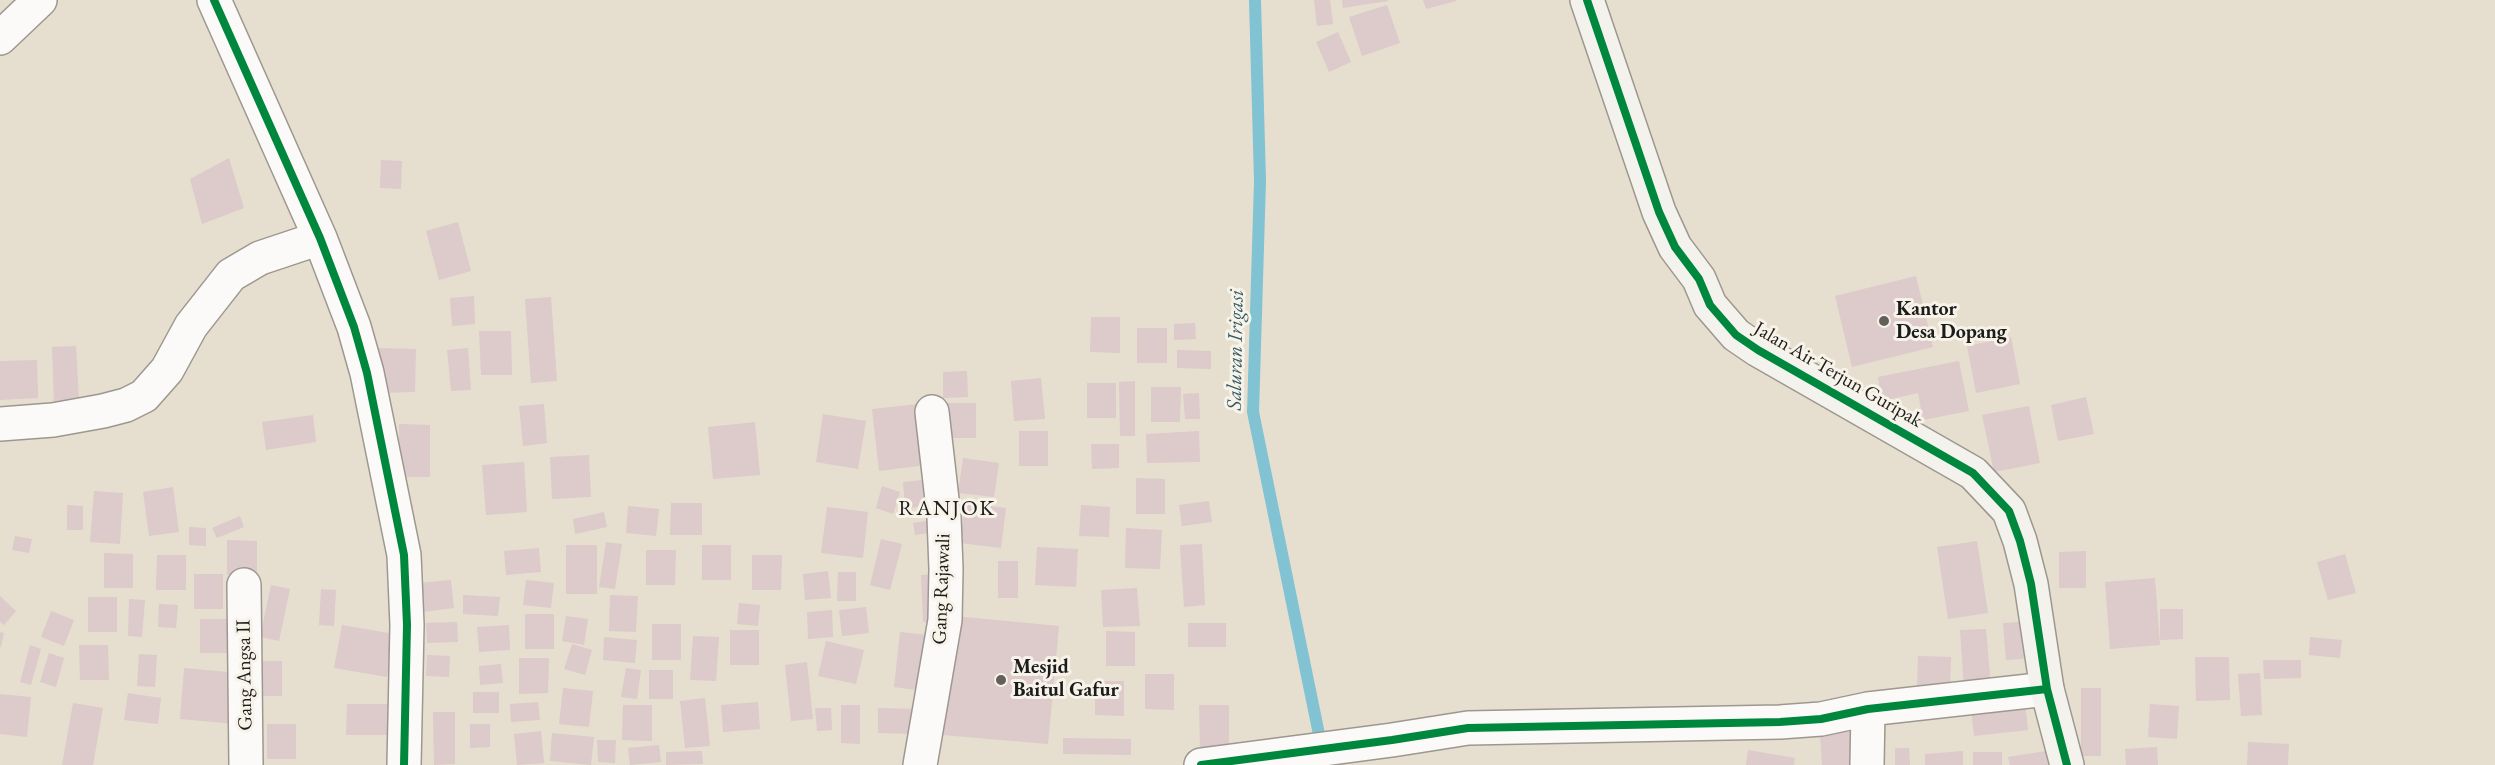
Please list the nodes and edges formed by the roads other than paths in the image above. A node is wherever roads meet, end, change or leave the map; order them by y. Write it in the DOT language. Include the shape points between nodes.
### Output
graph roads {
  1 [pos="40,0"];
  2 [pos="214,0"];
  3 [pos="1587,0"];
  4 [pos="0,38"];
  5 [pos="320,238"];
  6 [pos="932,412"];
  7 [pos="0,424"];
  8 [pos="244,585"];
  9 [pos="2047,689"];
  10 [pos="1869,709"];
  11 [pos="246,765"];
  12 [pos="404,765"];
  13 [pos="920,765"];
  14 [pos="1201,765"];
  15 [pos="1867,765"];
  16 [pos="2067,765"];
  1 -- 4 [label="street"];
  2 -- 5 [label="street"];
  3 -- 9 [label="street, Jalan Air Terjun Guripak" via="1659,212 1710,305 1736,335 1758,350 1973,473 2009,511 2031,584"];
  5 -- 7 [label="street" via="260,258 231,275 191,326 167,370 144,396 103,411"];
  5 -- 12 [label="street" via="367,373 404,555"];
  6 -- 13 [label="street, Gang Rajawali" via="944,517 945,620"];
  8 -- 11 [label="street, Gang Angsa II"];
  9 -- 10 [label="street"];
  9 -- 16 [label="street, Jalan Air Terjun Guripak"];
  10 -- 14 [label="street" via="1780,722 1468,728"];
  10 -- 15 [label="street"];
}
